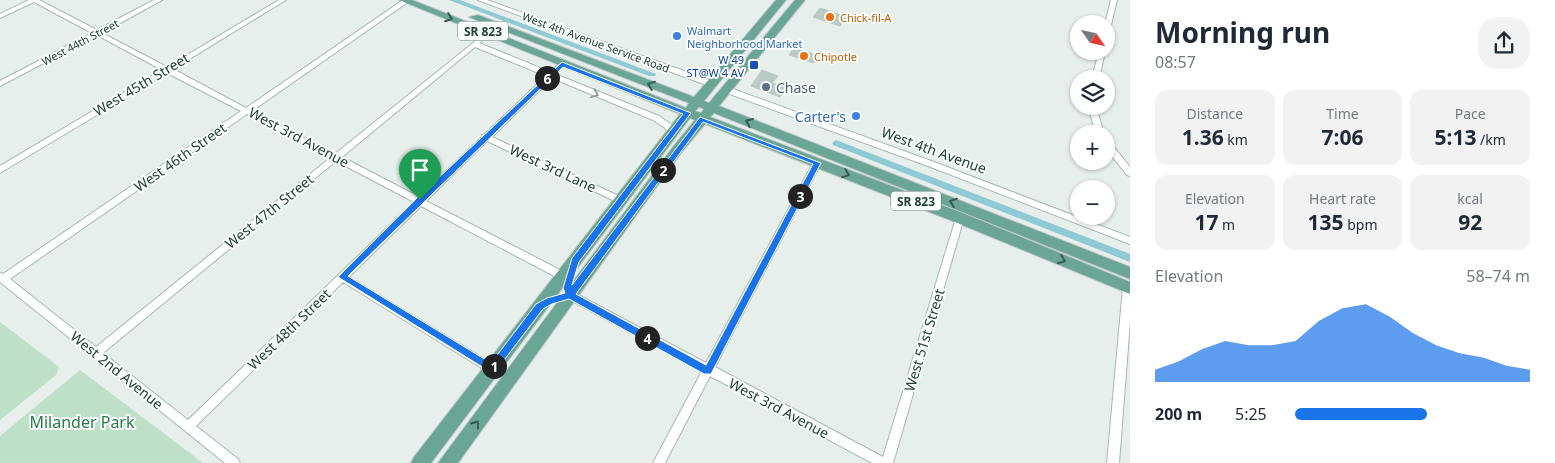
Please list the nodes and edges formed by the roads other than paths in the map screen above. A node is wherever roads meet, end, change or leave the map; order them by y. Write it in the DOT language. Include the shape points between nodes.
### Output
graph roads {
  1 [pos="34,0"];
  2 [pos="159,0"];
  3 [pos="283,0"];
  4 [pos="406,0"];
  5 [pos="428,0"];
  6 [pos="481,0"];
  7 [pos="781,0"];
  8 [pos="800,0"];
  9 [pos="1114,0"];
  10 [pos="1110,15"];
  11 [pos="0,16"];
  12 [pos="512,32"];
  13 [pos="97,33"];
  14 [pos="488,33"];
  15 [pos="475,44"];
  16 [pos="562,64"];
  17 [pos="168,68"];
  18 [pos="550,76"];
  19 [pos="0,84"];
  20 [pos="712,84"];
  21 [pos="727,90"];
  22 [pos="697,102"];
  23 [pos="712,108"];
  24 [pos="247,110"];
  25 [pos="687,113"];
  26 [pos="702,119"];
  27 [pos="672,132"];
  28 [pos="485,137"];
  29 [pos="1115,154"];
  30 [pos="335,156"];
  31 [pos="817,163"];
  32 [pos="0,170"];
  33 [pos="1130,173"];
  34 [pos="420,200"];
  35 [pos="620,200"];
  36 [pos="960,218"];
  37 [pos="1130,241"];
  38 [pos="1059,244"];
  39 [pos="575,261"];
  40 [pos="563,276"];
  41 [pos="342,277"];
  42 [pos="2,278"];
  43 [pos="1129,282"];
  44 [pos="570,295"];
  45 [pos="540,307"];
  46 [pos="96,353"];
  47 [pos="492,369"];
  48 [pos="707,370"];
  49 [pos="188,427"];
  50 [pos="234,463"];
  51 [pos="420,463"];
  52 [pos="447,463"];
  53 [pos="659,463"];
  54 [pos="883,463"];
  55 [pos="887,463"];
  56 [pos="1113,463"];
  1 -- 11 [label="street"];
  1 -- 13 [label="street, West 3rd Avenue"];
  2 -- 13 [label="street, West 44th Street"];
  3 -- 17 [label="street, West 45th Street"];
  4 -- 14 [label="main road, SR 823, one-way"];
  4 -- 24 [label="street, West 46th Street"];
  5 -- 12 [label="main road, SR 823"];
  6 -- 20 [label="street, West 4th Avenue Service Road"];
  7 -- 20 [label="main road"];
  8 -- 21 [label="main road"];
  9 -- 10 [label="street"];
  12 -- 14 [label="main road"];
  22 -- 12 [label="main road, SR 823, one-way"];
  13 -- 17 [label="street, West 3rd Avenue"];
  13 -- 19 [label="street, West 44th Street"];
  14 -- 15 [label="street, West 47th Street"];
  14 -- 16 [label="main road, SR 823"];
  15 -- 18 [label="street"];
  15 -- 30 [label="street, West 47th Street"];
  16 -- 18 [label="street, West 48th Street"];
  16 -- 25 [label="main road, SR 823"];
  17 -- 24 [label="street, West 3rd Avenue"];
  17 -- 32 [label="street, West 45th Street"];
  18 -- 27 [label="street, one-way" via="660,120"];
  18 -- 28 [label="street, West 48th Street"];
  20 -- 22 [label="main road"];
  21 -- 23 [label="main road"];
  21 -- 37 [label="street, West 4th Avenue"];
  22 -- 23 [label="main road, SR 823"];
  22 -- 25 [label="main road"];
  23 -- 26 [label="main road"];
  38 -- 23 [label="main road, SR 823, one-way"];
  24 -- 30 [label="street, West 3rd Avenue"];
  24 -- 42 [label="street, West 46th Street"];
  25 -- 26 [label="main road, SR 823"];
  25 -- 27 [label="main road"];
  26 -- 31 [label="main road, SR 823"];
  26 -- 44 [label="main road"];
  27 -- 35 [label="main road"];
  28 -- 34 [label="street, West 48th Street"];
  28 -- 35 [label="street, West 3rd Lane"];
  29 -- 33 [label="street"];
  30 -- 34 [label="street, West 3rd Avenue"];
  30 -- 46 [label="street, West 47th Street"];
  31 -- 36 [label="main road, SR 823, one-way"];
  31 -- 48 [label="street"];
  34 -- 40 [label="street, West 3rd Avenue"];
  34 -- 41 [label="street, West 48th Street"];
  35 -- 39 [label="main road"];
  36 -- 38 [label="main road" via="983,219 1038,241"];
  36 -- 43 [label="main road, SR 823, one-way"];
  36 -- 55 [label="street, West 51st Street"];
  38 -- 43 [label="main road, SR 823"];
  39 -- 40 [label="main road"];
  39 -- 44 [label="main road" via="568,280"];
  40 -- 45 [label="main road"];
  41 -- 47 [label="street"];
  41 -- 49 [label="street, West 48th Street"];
  42 -- 46 [label="street, West 2nd Avenue"];
  43 -- 56 [label="street"];
  44 -- 45 [label="main road" via="550,300"];
  44 -- 48 [label="street, West 3rd Avenue"];
  52 -- 44 [label="main road, one-way"];
  45 -- 47 [label="main road"];
  46 -- 49 [label="street, West 2nd Avenue"];
  47 -- 51 [label="main road"];
  48 -- 53 [label="street"];
  48 -- 54 [label="street, West 3rd Avenue"];
  49 -- 50 [label="street, West 2nd Avenue"];
}
